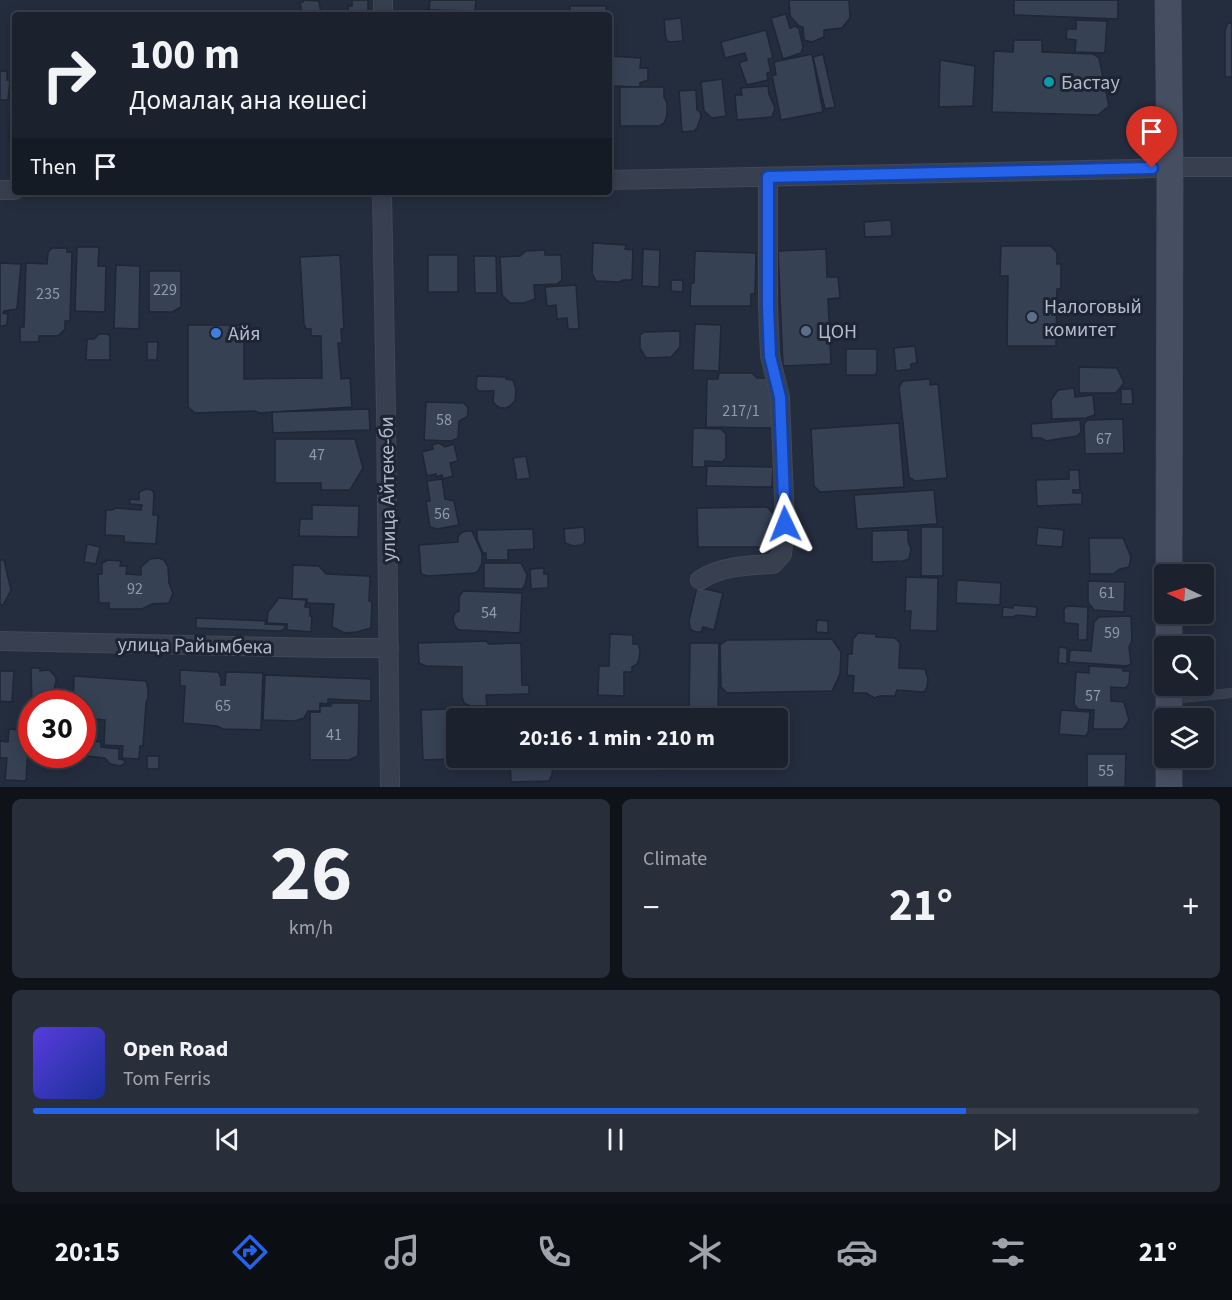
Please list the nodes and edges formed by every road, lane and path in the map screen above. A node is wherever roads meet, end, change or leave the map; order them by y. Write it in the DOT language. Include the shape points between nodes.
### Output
graph roads {
  1 [pos="1167,0"];
  2 [pos="1170,167"];
  3 [pos="1232,167"];
  4 [pos="768,177"];
  5 [pos="612,180"];
  6 [pos="382,195"];
  7 [pos="1169,564"];
  8 [pos="700,580"];
  9 [pos="0,641"];
  10 [pos="389,648"];
  11 [pos="1232,693"];
  12 [pos="1169,701"];
  13 [pos="1169,768"];
  14 [pos="390,787"];
  15 [pos="1169,787"];
  1 -- 2 [label="main road"];
  2 -- 3 [label="street"];
  2 -- 4 [label="street"];
  2 -- 7 [label="main road"];
  4 -- 5 [label="street"];
  4 -- 8 [label="street" via="768,307 770,356 780,397 785,524 782,554 773,564 721,570"];
  6 -- 10 [label="street, улица Айтеке-би"];
  9 -- 10 [label="street, улица Райымбека"];
  10 -- 14 [label="street, улица Айтеке-би"];
  11 -- 12 [label="lane"];
  13 -- 15 [label="main road"];
}
